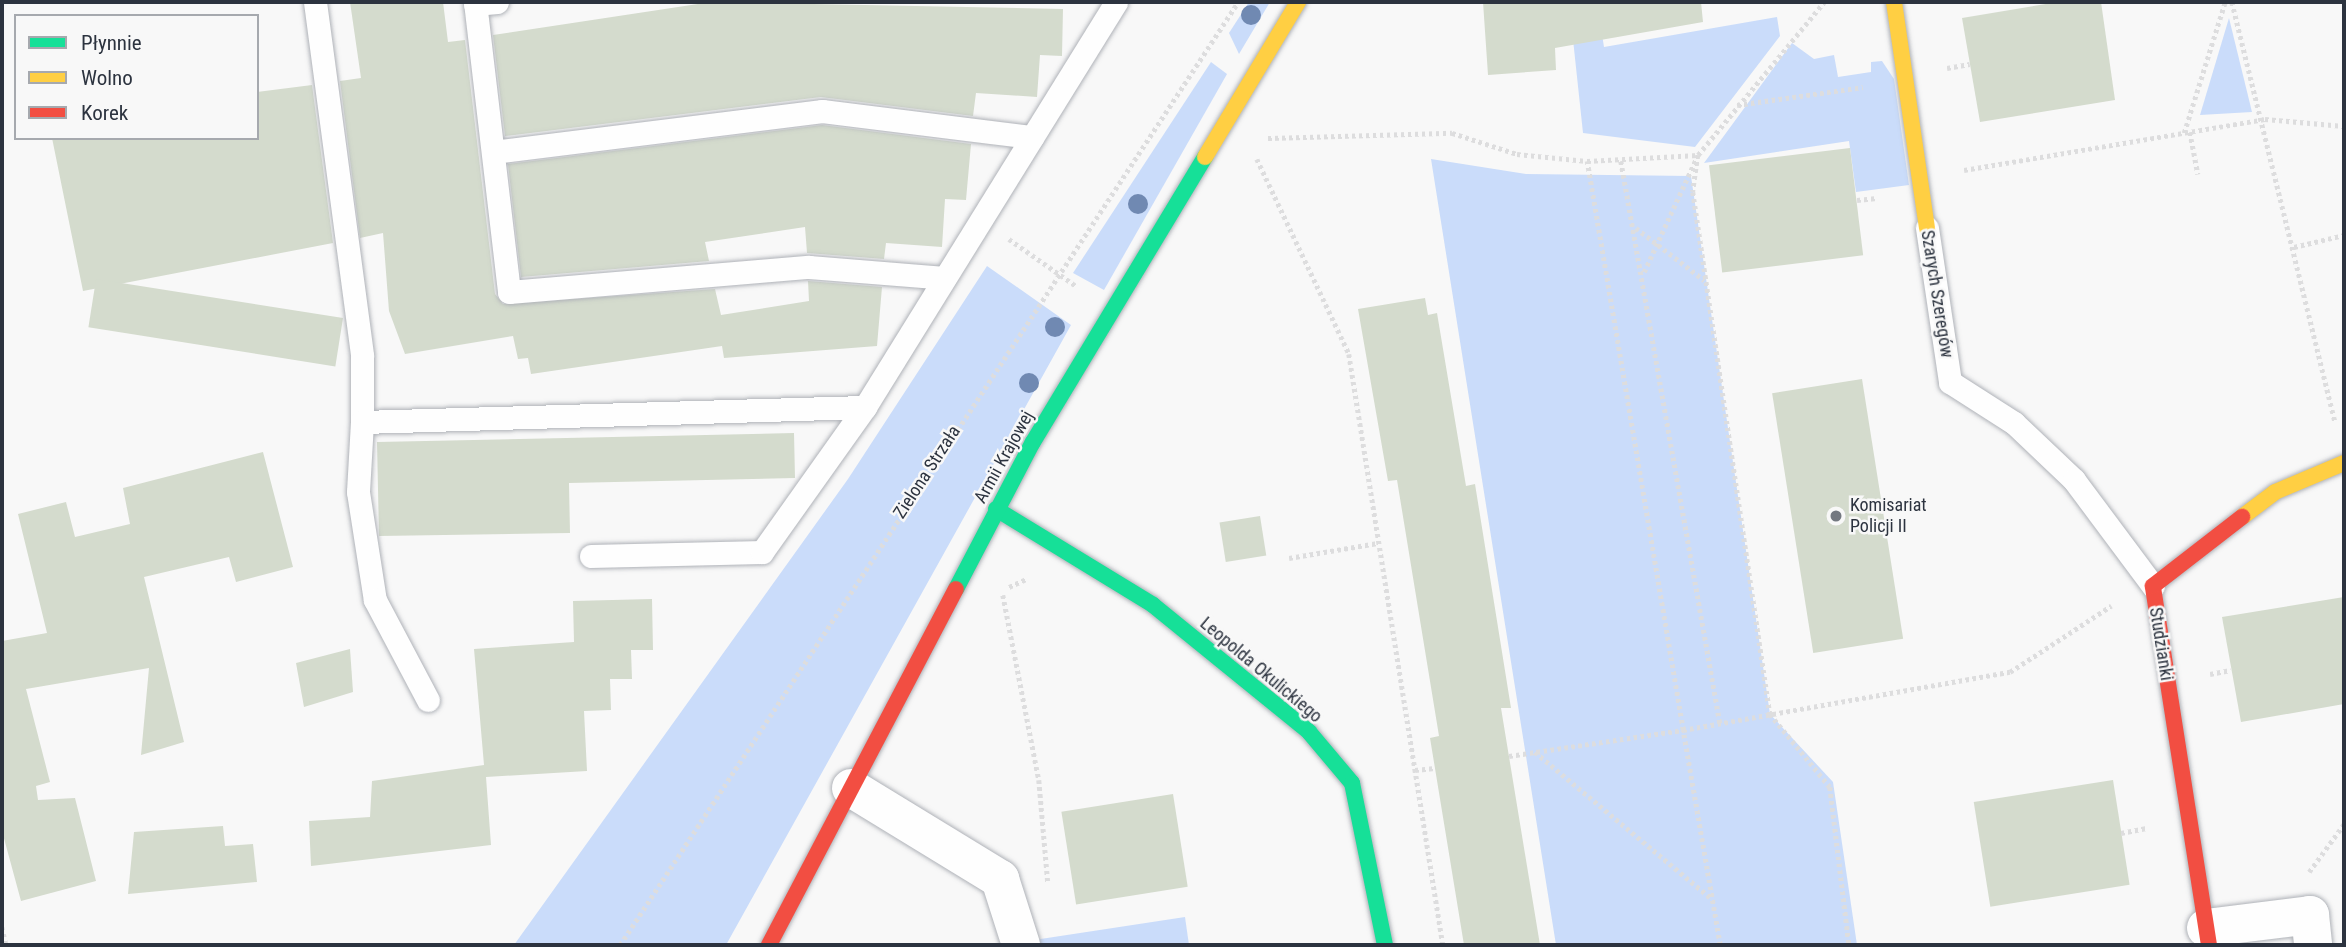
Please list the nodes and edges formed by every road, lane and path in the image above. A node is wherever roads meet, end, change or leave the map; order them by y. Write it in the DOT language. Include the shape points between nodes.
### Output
graph roads {
  1 [pos="315,2"];
  2 [pos="1116,2"];
  3 [pos="1238,2"];
  4 [pos="1298,2"];
  5 [pos="1824,2"];
  6 [pos="1894,2"];
  7 [pos="2225,2"];
  8 [pos="2232,2"];
  9 [pos="482,3"];
  10 [pos="1906,82"];
  11 [pos="1737,105"];
  12 [pos="2265,118"];
  13 [pos="2344,126"];
  14 [pos="2187,132"];
  15 [pos="1032,137"];
  16 [pos="1255,139"];
  17 [pos="1251,147"];
  18 [pos="493,152"];
  19 [pos="1698,155"];
  20 [pos="1587,161"];
  21 [pos="1621,162"];
  22 [pos="2199,174"];
  23 [pos="1922,192"];
  24 [pos="1857,200"];
  25 [pos="980,222"];
  26 [pos="1635,227"];
  27 [pos="1927,228"];
  28 [pos="2344,235"];
  29 [pos="1657,244"];
  30 [pos="2294,247"];
  31 [pos="1057,275"];
  32 [pos="1643,275"];
  33 [pos="945,278"];
  34 [pos="1704,281"];
  35 [pos="1071,283"];
  36 [pos="865,407"];
  37 [pos="362,422"];
  38 [pos="2338,435"];
  39 [pos="2344,463"];
  40 [pos="996,509"];
  41 [pos="1378,543"];
  42 [pos="591,556"];
  43 [pos="1289,558"];
  44 [pos="1035,578"];
  45 [pos="2152,586"];
  46 [pos="428,700"];
  47 [pos="1770,714"];
  48 [pos="1720,723"];
  49 [pos="1683,730"];
  50 [pos="1535,752"];
  51 [pos="1509,756"];
  52 [pos="1435,768"];
  53 [pos="1415,770"];
  54 [pos="851,788"];
  55 [pos="1005,891"];
  56 [pos="1712,898"];
  57 [pos="2,927"];
  58 [pos="2207,936"];
  59 [pos="6,945"];
  60 [pos="620,945"];
  61 [pos="769,945"];
  62 [pos="1021,945"];
  63 [pos="1385,945"];
  64 [pos="1443,945"];
  65 [pos="1720,945"];
  66 [pos="1849,945"];
  67 [pos="2313,945"];
  1 -- 37 [label="lane" via="362,356"];
  2 -- 15 [label="lane"];
  3 -- 31 [label="path, Zielona Strzała"];
  4 -- 40 [label="street, Armii Krajowej"];
  5 -- 11 [label="path"];
  6 -- 10 [label="street, Szarych Szeregów"];
  7 -- 14 [label="path"];
  8 -- 12 [label="path"];
  9 -- 18 [label="lane"];
  10 -- 11 [label="path"];
  10 -- 23 [label="street, Szarych Szeregów"];
  11 -- 19 [label="path"];
  12 -- 13 [label="path"];
  12 -- 14 [label="path"];
  12 -- 30 [label="path"];
  14 -- 22 [label="path"];
  14 -- 23 [label="path" via="1937,174"];
  15 -- 18 [label="lane" via="822,111"];
  15 -- 25 [label="lane"];
  16 -- 20 [label="path" via="1452,133 1517,154"];
  17 -- 41 [label="path" via="1349,354"];
  18 -- 33 [label="lane" via="509,292 809,267"];
  19 -- 21 [label="path"];
  19 -- 29 [label="path"];
  19 -- 34 [label="path" via="1693,192"];
  20 -- 21 [label="path"];
  20 -- 49 [label="path"];
  21 -- 26 [label="path"];
  23 -- 24 [label="path"];
  23 -- 27 [label="street, Szarych Szeregów"];
  25 -- 31 [label="path" via="1035,253"];
  25 -- 33 [label="lane"];
  26 -- 29 [label="path"];
  26 -- 32 [label="path"];
  27 -- 45 [label="lane, Szarych Szeregów" via="1950,382 2014,423 2074,480"];
  28 -- 30 [label="path"];
  29 -- 32 [label="path"];
  29 -- 34 [label="path"];
  30 -- 38 [label="path"];
  31 -- 35 [label="path"];
  31 -- 60 [label="path, Zielona Strzała"];
  32 -- 48 [label="path"];
  33 -- 36 [label="lane"];
  34 -- 47 [label="path"];
  36 -- 37 [label="lane"];
  36 -- 42 [label="lane" via="762,552"];
  37 -- 46 [label="lane" via="358,492 375,600"];
  39 -- 45 [label="street, Studzianki" via="2275,492"];
  40 -- 54 [label="street, Armii Krajowej"];
  40 -- 63 [label="street, Leopolda Okulickiego" via="1153,605 1309,732 1352,783"];
  41 -- 43 [label="path"];
  41 -- 53 [label="path"];
  44 -- 55 [label="path" via="1002,591 1021,671 1052,883"];
  45 -- 47 [label="path" via="2092,615 2010,672"];
  45 -- 58 [label="street, Studzianki"];
  47 -- 48 [label="path"];
  47 -- 66 [label="path" via="1830,787"];
  48 -- 49 [label="path"];
  49 -- 50 [label="path"];
  49 -- 56 [label="path"];
  50 -- 51 [label="path"];
  50 -- 56 [label="path"];
  52 -- 53 [label="path"];
  53 -- 64 [label="path"];
  54 -- 55 [label="street" via="923,827 1000,879"];
  54 -- 61 [label="street, Armii Krajowej"];
  55 -- 62 [label="street"];
  56 -- 65 [label="path"];
  57 -- 59 [label="path"];
  58 -- 67 [label="street, Studzianki" via="2310,915"];
}
